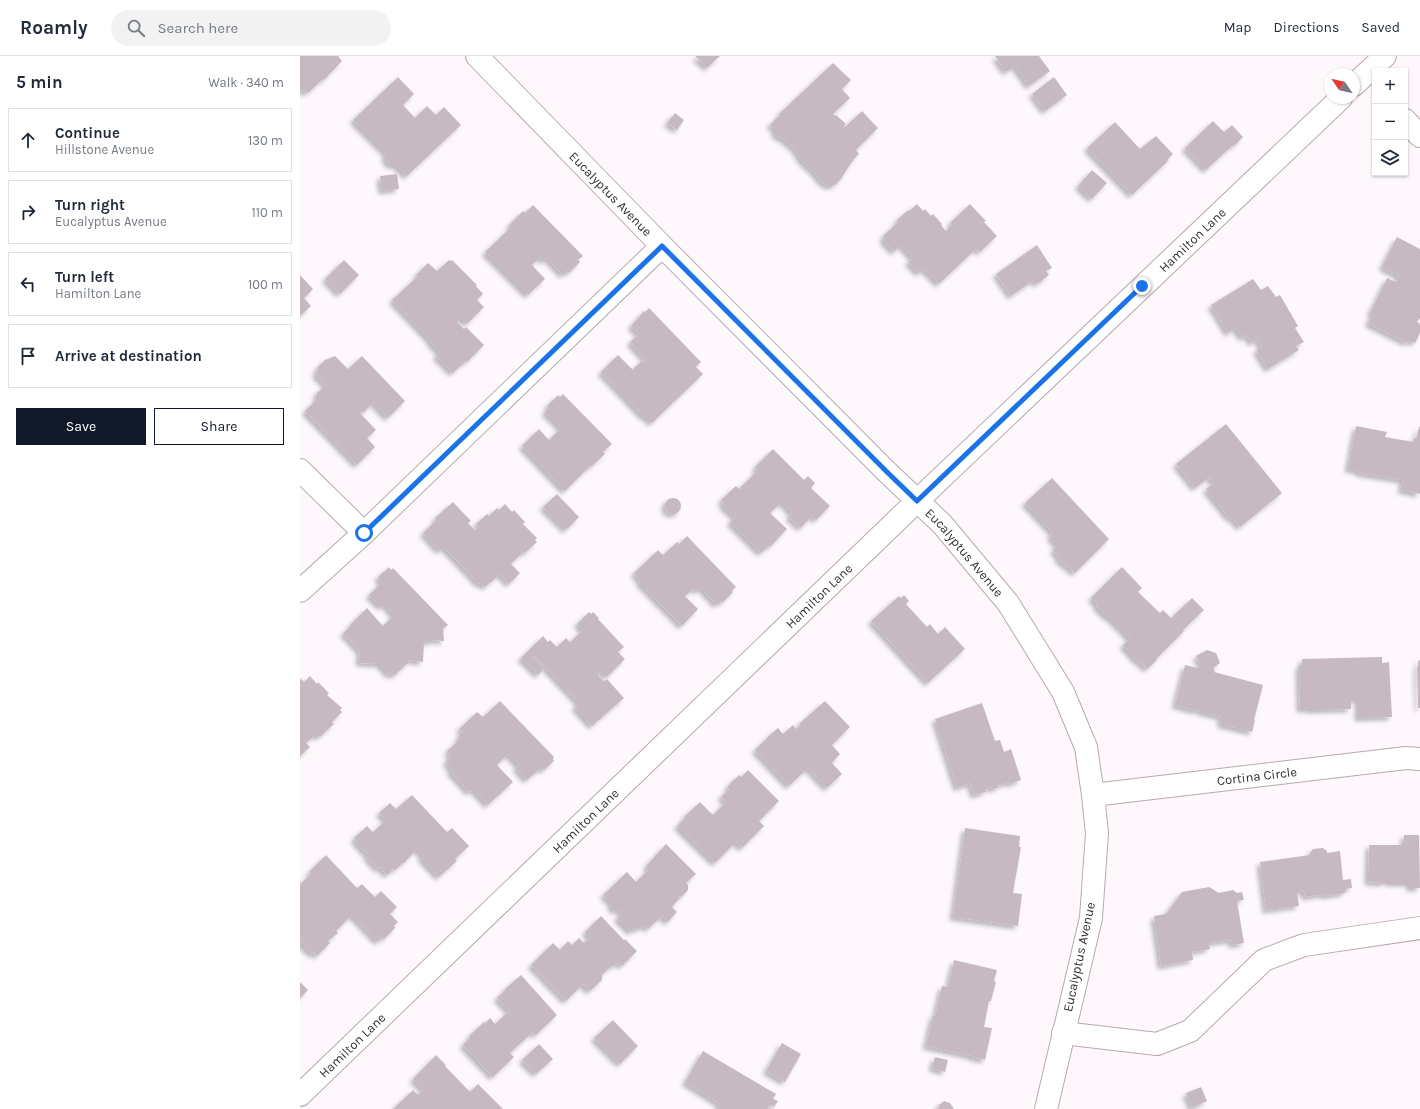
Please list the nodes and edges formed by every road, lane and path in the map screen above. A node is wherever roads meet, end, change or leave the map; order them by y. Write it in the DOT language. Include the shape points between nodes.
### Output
graph roads {
  1 [pos="477,56"];
  2 [pos="1381,57"];
  3 [pos="1364,83"];
  4 [pos="1335,104"];
  5 [pos="1408,123"];
  6 [pos="1420,136"];
  7 [pos="662,246"];
  8 [pos="300,470"];
  9 [pos="917,501"];
  10 [pos="364,533"];
  11 [pos="300,591"];
  12 [pos="1420,759"];
  13 [pos="1093,795"];
  14 [pos="1420,928"];
  15 [pos="1063,1033"];
  16 [pos="300,1095"];
  17 [pos="1046,1109"];
  1 -- 7 [label="street, Eucalyptus Avenue"];
  2 -- 3 [label="street"];
  4 -- 9 [label="street, Hamilton Lane"];
  5 -- 6 [label="street"];
  7 -- 9 [label="street, Eucalyptus Avenue"];
  7 -- 10 [label="street"];
  8 -- 10 [label="street"];
  9 -- 13 [label="street, Eucalyptus Avenue" via="942,524 1008,603 1063,692 1086,747"];
  9 -- 16 [label="street, Hamilton Lane"];
  10 -- 11 [label="street"];
  12 -- 13 [label="street, Cortina Circle" via="1406,758"];
  13 -- 15 [label="street, Eucalyptus Avenue" via="1097,833 1090,918"];
  14 -- 15 [label="street" via="1304,945 1264,960 1190,1031 1158,1044"];
  15 -- 17 [label="street, Eucalyptus Avenue"];
}
